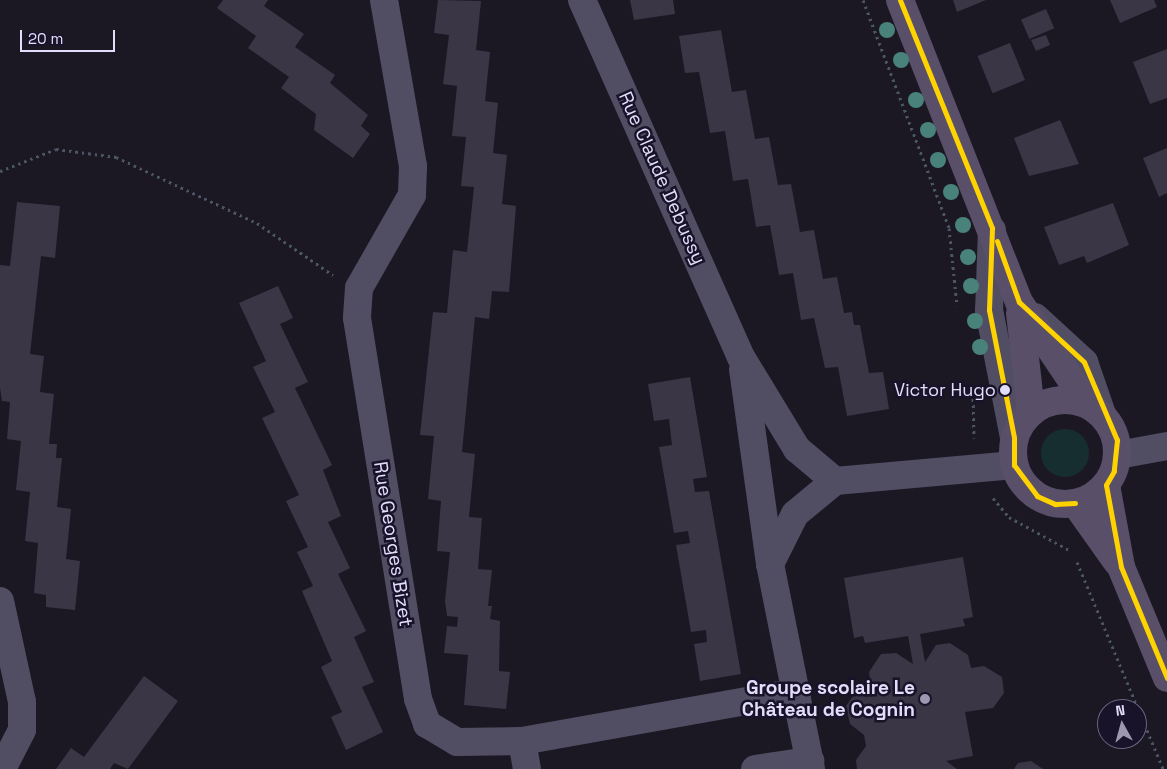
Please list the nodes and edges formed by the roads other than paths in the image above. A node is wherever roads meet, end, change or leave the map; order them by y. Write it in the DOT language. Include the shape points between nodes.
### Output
graph roads {
  1 [pos="384,0"];
  2 [pos="582,0"];
  3 [pos="900,0"];
  4 [pos="992,228"];
  5 [pos="1019,302"];
  6 [pos="741,358"];
  7 [pos="1094,408"];
  8 [pos="1031,411"];
  9 [pos="1014,438"];
  10 [pos="1167,446"];
  11 [pos="1118,456"];
  12 [pos="1014,465"];
  13 [pos="835,481"];
  14 [pos="1106,485"];
  15 [pos="1075,503"];
  16 [pos="770,564"];
  17 [pos="1121,567"];
  18 [pos="0,601"];
  19 [pos="1167,678"];
  20 [pos="798,692"];
  21 [pos="522,741"];
  22 [pos="810,765"];
  23 [pos="2,769"];
  24 [pos="527,769"];
  25 [pos="754,769"];
  1 -- 21 [label="street, Rue Georges Bizet" via="414,166 412,194 359,288 357,318 418,700 427,724 439,735 479,744"];
  2 -- 6 [label="street, Rue Claude Debussy"];
  3 -- 4 [label="main road"];
  4 -- 5 [label="main road"];
  4 -- 9 [label="street" via="989,310"];
  5 -- 7 [label="main road"];
  5 -- 8 [label="main road"];
  6 -- 13 [label="street, Rue Claude Debussy" via="798,449"];
  6 -- 16 [label="street, Rue Claude Debussy"];
  7 -- 8 [label="main road" via="1067,398"];
  7 -- 11 [label="main road" via="1117,440"];
  8 -- 9 [label="main road"];
  9 -- 12 [label="main road"];
  10 -- 11 [label="street"];
  11 -- 14 [label="main road"];
  12 -- 13 [label="street"];
  12 -- 15 [label="main road" via="1023,483 1037,496 1055,504"];
  13 -- 16 [label="street" via="795,514"];
  14 -- 15 [label="main road"];
  14 -- 17 [label="main road"];
  15 -- 17 [label="main road"];
  16 -- 20 [label="street, Rue Claude Debussy"];
  17 -- 19 [label="main road"];
  18 -- 23 [label="street" via="22,702 22,730"];
  20 -- 21 [label="street, Rue Georges Bizet"];
  20 -- 22 [label="street, Rue Claude Debussy"];
  21 -- 24 [label="street"];
  22 -- 25 [label="street"];
}
